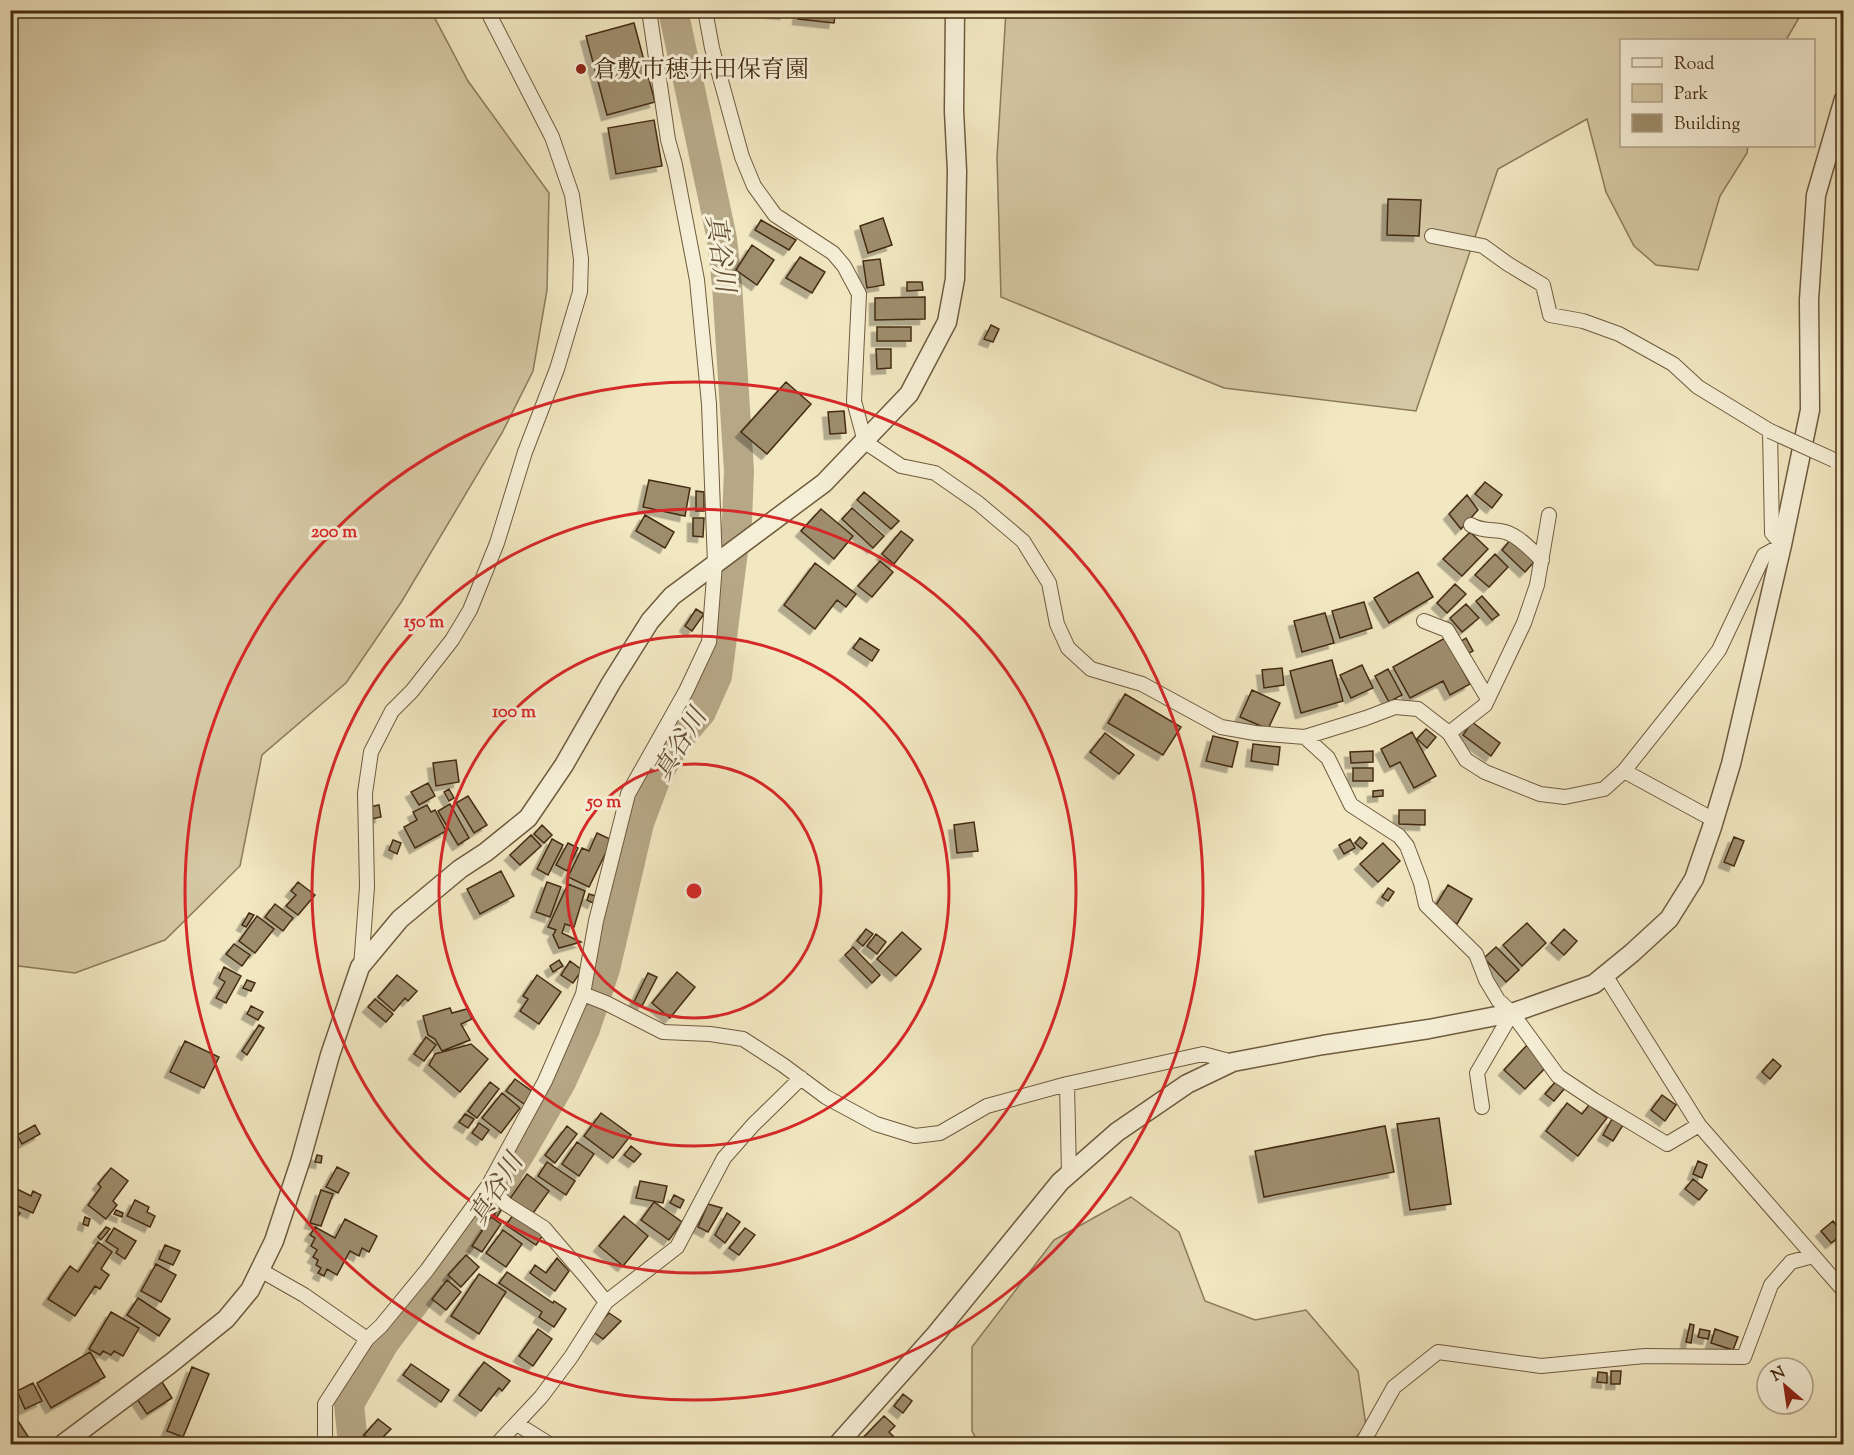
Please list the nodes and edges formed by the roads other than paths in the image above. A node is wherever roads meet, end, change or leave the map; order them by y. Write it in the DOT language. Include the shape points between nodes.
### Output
graph roads {
  1 [pos="489,10"];
  2 [pos="649,10"];
  3 [pos="705,10"];
  4 [pos="955,10"];
  5 [pos="1843,104"];
  6 [pos="1432,236"];
  7 [pos="1770,431"];
  8 [pos="865,442"];
  9 [pos="1839,461"];
  10 [pos="1549,515"];
  11 [pos="1471,525"];
  12 [pos="1782,545"];
  13 [pos="720,560"];
  14 [pos="1542,560"];
  15 [pos="1424,621"];
  16 [pos="1488,699"];
  17 [pos="1449,733"];
  18 [pos="1305,737"];
  19 [pos="1624,771"];
  20 [pos="1714,820"];
  21 [pos="360,967"];
  22 [pos="1605,975"];
  23 [pos="585,995"];
  24 [pos="1512,1013"];
  25 [pos="1233,1062"];
  26 [pos="801,1078"];
  27 [pos="1067,1084"];
  28 [pos="1482,1107"];
  29 [pos="1699,1125"];
  30 [pos="1069,1173"];
  31 [pos="488,1187"];
  32 [pos="1813,1256"];
  33 [pos="260,1270"];
  34 [pos="1844,1292"];
  35 [pos="606,1302"];
  36 [pos="367,1339"];
  37 [pos="517,1424"];
  38 [pos="63,1444"];
  39 [pos="325,1444"];
  40 [pos="497,1444"];
  41 [pos="549,1444"];
  42 [pos="838,1444"];
  43 [pos="1362,1444"];
  1 -- 21 [label="street" via="552,137 572,195 581,259 580,292 497,543 470,609 452,640 392,711 371,752 365,794 367,887"];
  2 -- 13 [label="street" via="668,140 697,280"];
  3 -- 8 [label="street" via="742,157 754,186 775,215 833,254 859,294 854,401"];
  4 -- 8 [label="street" via="955,279 947,322 909,394"];
  5 -- 12 [label="street" via="1816,195 1809,300 1810,410"];
  6 -- 7 [label="street" via="1483,246 1543,285 1550,315 1619,334 1673,364 1698,387"];
  7 -- 9 [label="street, bridge"];
  7 -- 12 [label="street" via="1772,533"];
  8 -- 13 [label="street" via="824,483"];
  8 -- 18 [label="street" via="901,466 935,473 978,502 1023,541 1049,584 1057,624 1068,648 1091,669 1142,684 1221,727"];
  10 -- 14 [label="street"];
  11 -- 14 [label="street" via="1480,530 1507,532"];
  12 -- 19 [label="street" via="1764,555 1719,650"];
  12 -- 20 [label="street" via="1731,764"];
  13 -- 21 [label="street" via="672,596 650,621 528,818 400,919"];
  13 -- 23 [label="street" via="709,642 628,794 596,921"];
  14 -- 16 [label="street" via="1524,623"];
  15 -- 16 [label="street" via="1447,630"];
  16 -- 17 [label="street"];
  17 -- 18 [label="street" via="1418,709 1395,707"];
  17 -- 19 [label="street" via="1466,760 1540,794 1565,797 1604,789"];
  18 -- 24 [label="street" via="1328,758 1351,805 1399,836 1407,846 1426,905 1476,954 1497,1000"];
  19 -- 20 [label="street"];
  20 -- 22 [label="street" via="1694,879 1669,919"];
  21 -- 33 [label="street" via="330,1055 302,1160 274,1242"];
  22 -- 24 [label="street" via="1594,984"];
  22 -- 29 [label="street"];
  23 -- 26 [label="street" via="663,1032 743,1040"];
  23 -- 31 [label="street" via="545,1081"];
  24 -- 25 [label="street"];
  24 -- 28 [label="street" via="1477,1073"];
  24 -- 29 [label="street" via="1558,1076 1667,1144"];
  25 -- 27 [label="street" via="1203,1054"];
  25 -- 30 [label="street" via="1187,1084 1117,1132"];
  26 -- 27 [label="street" via="826,1097 876,1124 915,1136 940,1133 987,1106"];
  26 -- 35 [label="street" via="724,1158 677,1247"];
  27 -- 30 [label="street"];
  29 -- 32 [label="street"];
  30 -- 42 [label="street" via="936,1334"];
  31 -- 35 [label="street" via="506,1204 544,1228"];
  31 -- 36 [label="street" via="427,1270"];
  32 -- 34 [label="street"];
  32 -- 43 [label="street" via="1791,1262 1771,1285 1744,1357 1645,1356 1541,1366 1438,1352 1394,1387"];
  33 -- 36 [label="street"];
  33 -- 38 [label="street" via="250,1290 226,1319"];
  35 -- 37 [label="street" via="541,1398"];
  36 -- 39 [label="street" via="325,1404"];
  37 -- 40 [label="street"];
  37 -- 41 [label="street"];
}
